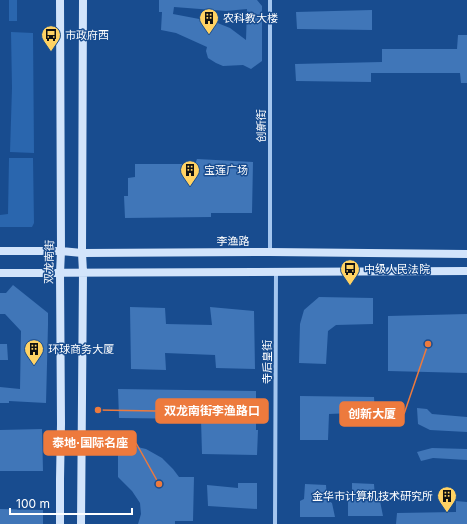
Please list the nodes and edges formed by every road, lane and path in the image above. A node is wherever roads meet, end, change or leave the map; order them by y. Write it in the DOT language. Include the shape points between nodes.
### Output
graph roads {
  1 [pos="60,0"];
  2 [pos="83,0"];
  3 [pos="270,0"];
  4 [pos="0,251"];
  5 [pos="61,251"];
  6 [pos="82,252"];
  7 [pos="270,252"];
  8 [pos="467,254"];
  9 [pos="467,271"];
  10 [pos="83,272"];
  11 [pos="276,272"];
  12 [pos="0,273"];
  13 [pos="60,273"];
  14 [pos="60,524"];
  15 [pos="81,524"];
  16 [pos="275,524"];
  1 -- 5 [label="main road, 双龙南街"];
  2 -- 6 [label="main road"];
  3 -- 7 [label="street, 创新街"];
  4 -- 5 [label="main road, 李渔路"];
  5 -- 6 [label="main road, 李渔路"];
  5 -- 13 [label="main road, 双龙南街"];
  6 -- 7 [label="main road, 李渔路"];
  6 -- 10 [label="main road"];
  7 -- 8 [label="main road, 李渔路"];
  9 -- 11 [label="main road"];
  10 -- 11 [label="main road"];
  10 -- 13 [label="main road"];
  10 -- 15 [label="main road"];
  11 -- 16 [label="street, 寺后皇街"];
  12 -- 13 [label="main road"];
  13 -- 14 [label="main road, 双龙南街"];
}
